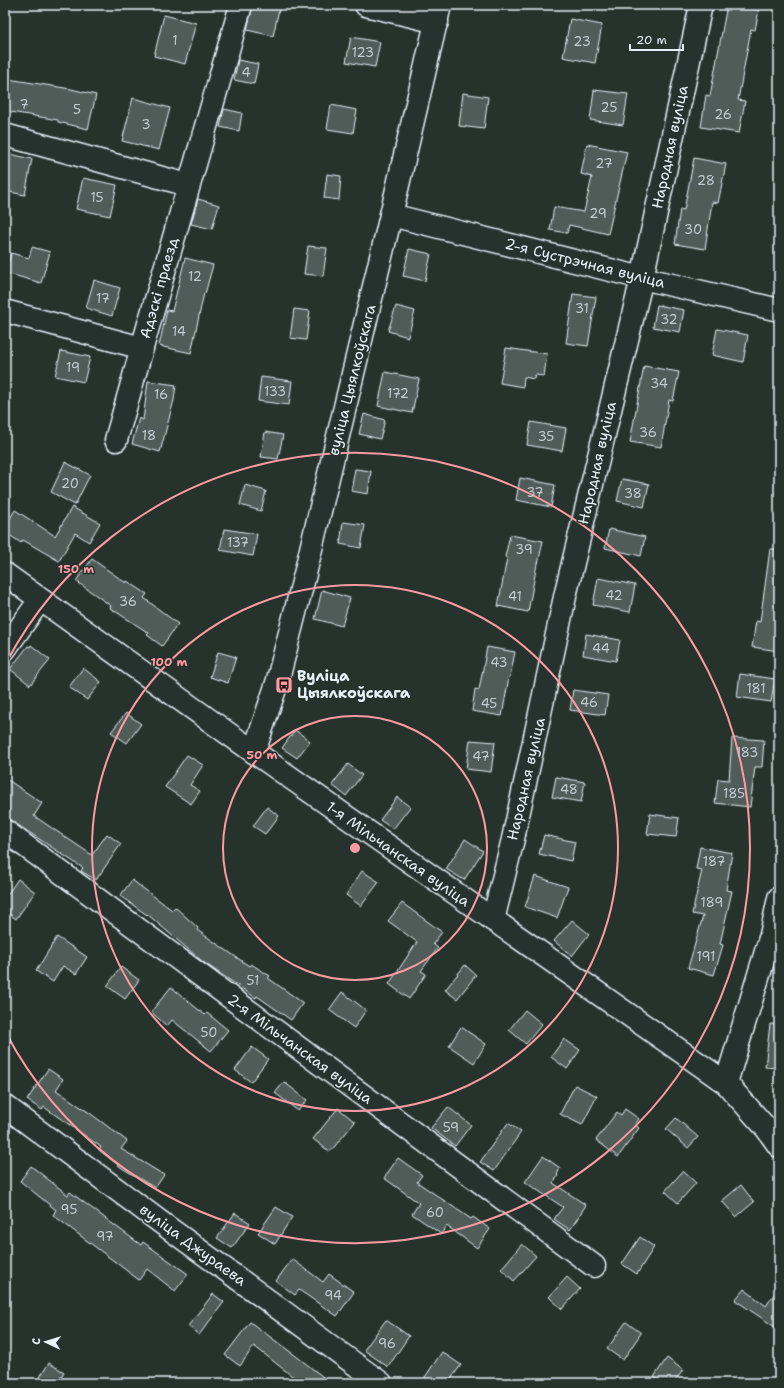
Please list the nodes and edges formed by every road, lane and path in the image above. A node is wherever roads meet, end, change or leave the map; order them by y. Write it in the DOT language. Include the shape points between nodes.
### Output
graph roads {
  1 [pos="241,5"];
  2 [pos="366,5"];
  3 [pos="701,5"];
  4 [pos="438,13"];
  5 [pos="5,135"];
  6 [pos="188,185"];
  7 [pos="391,215"];
  8 [pos="642,278"];
  9 [pos="779,310"];
  10 [pos="5,311"];
  11 [pos="142,348"];
  12 [pos="116,440"];
  13 [pos="5,574"];
  14 [pos="40,600"];
  15 [pos="5,649"];
  16 [pos="254,752"];
  17 [pos="5,832"];
  18 [pos="779,898"];
  19 [pos="493,920"];
  20 [pos="726,1082"];
  21 [pos="5,1106"];
  22 [pos="779,1146"];
  23 [pos="594,1266"];
  24 [pos="381,1383"];
  1 -- 6 [label="street, Адэскі праезд"];
  2 -- 4 [label="street"];
  3 -- 8 [label="street, Народная вуліца"];
  4 -- 7 [label="street, вуліца Цыялкоўскага"];
  5 -- 6 [label="street"];
  6 -- 11 [label="street, Адэскі праезд"];
  7 -- 8 [label="street, 2-я Сустрэчная вуліца"];
  7 -- 16 [label="street, вуліца Цыялкоўскага" via="299,598 277,683"];
  8 -- 9 [label="street, 2-я Сустрэчная вуліца"];
  8 -- 19 [label="street, Народная вуліца" via="566,592"];
  10 -- 11 [label="street, Адэскі праезд"];
  11 -- 12 [label="street"];
  13 -- 14 [label="street, 1-я Мільчанская вуліца"];
  14 -- 15 [label="street"];
  14 -- 16 [label="street, 1-я Мільчанская вуліца"];
  16 -- 19 [label="street, 1-я Мільчанская вуліца"];
  17 -- 23 [label="street, 2-я Мільчанская вуліца"];
  18 -- 20 [label="street" via="771,935"];
  19 -- 20 [label="street, 1-я Мільчанская вуліца"];
  20 -- 22 [label="street, 1-я Мільчанская вуліца"];
  21 -- 24 [label="street, вуліца Джураева"];
}
